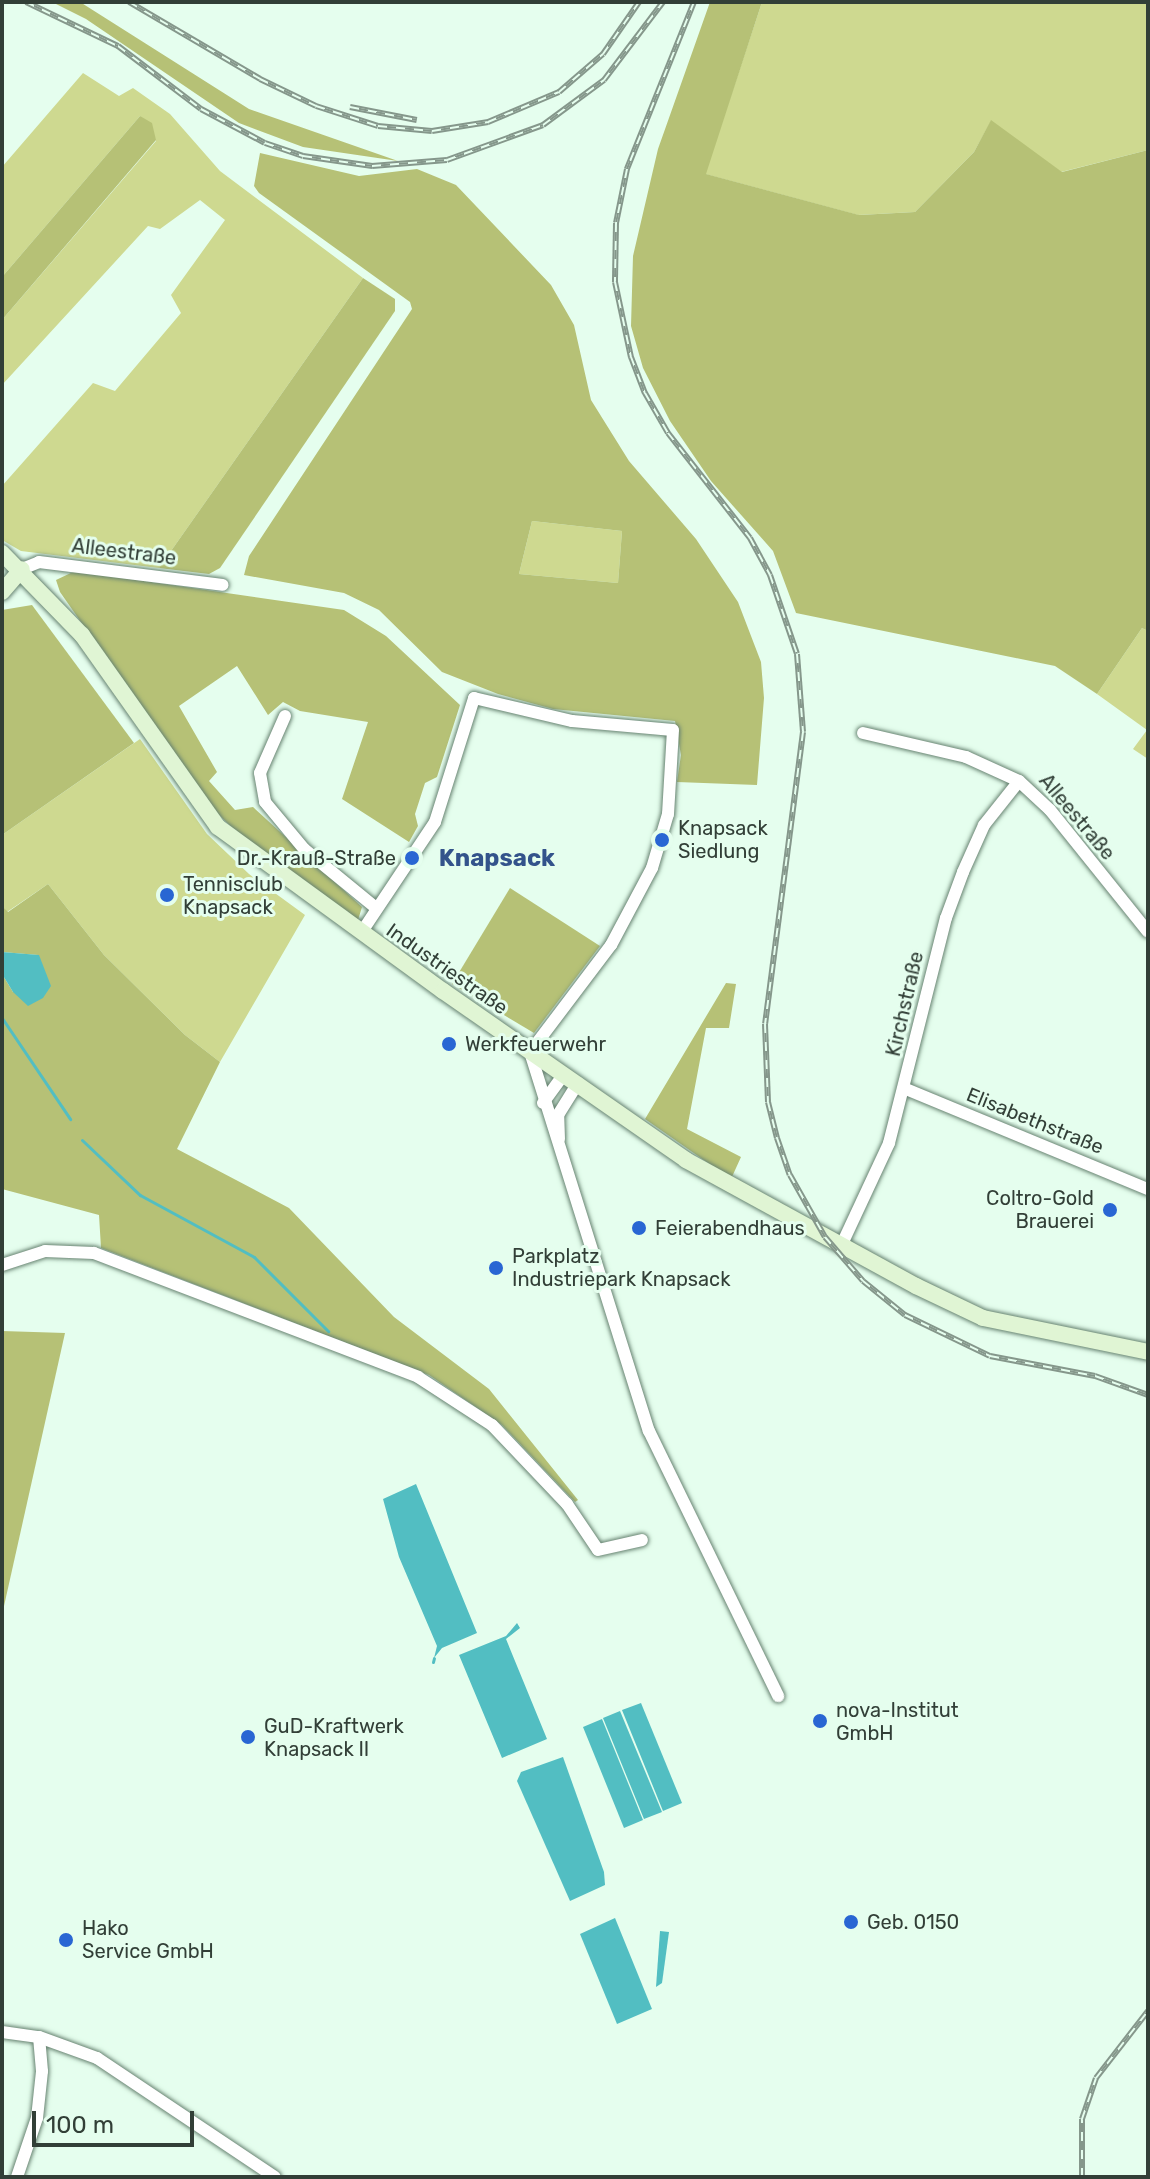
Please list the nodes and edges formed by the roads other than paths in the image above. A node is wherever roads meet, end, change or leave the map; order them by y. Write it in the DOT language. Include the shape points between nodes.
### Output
graph roads {
  1 [pos="2,553"];
  2 [pos="22,569"];
  3 [pos="2,574"];
  4 [pos="223,585"];
  5 [pos="2,592"];
  6 [pos="285,716"];
  7 [pos="863,733"];
  8 [pos="1019,781"];
  9 [pos="376,908"];
  10 [pos="1148,932"];
  11 [pos="361,933"];
  12 [pos="530,1052"];
  13 [pos="571,1079"];
  14 [pos="906,1089"];
  15 [pos="543,1103"];
  16 [pos="559,1142"];
  17 [pos="1148,1189"];
  18 [pos="842,1244"];
  19 [pos="2,1265"];
  20 [pos="1148,1352"];
  21 [pos="642,1540"];
  22 [pos="778,1696"];
  23 [pos="2,2032"];
  24 [pos="39,2037"];
  25 [pos="17,2177"];
  26 [pos="275,2177"];
  1 -- 2 [label="main road, Industriestraße"];
  2 -- 3 [label="main road"];
  2 -- 4 [label="street, Alleestraße" via="39,562"];
  2 -- 5 [label="main road"];
  2 -- 11 [label="main road, Industriestraße" via="82,635 218,827"];
  6 -- 9 [label="street" via="260,773 265,802 304,849"];
  7 -- 8 [label="street, Alleestraße" via="966,757"];
  8 -- 10 [label="street, Alleestraße" via="1050,810"];
  8 -- 14 [label="street, Kirchstraße" via="984,825 946,918"];
  9 -- 11 [label="street"];
  9 -- 12 [label="street" via="435,822 474,698 572,721 673,730 668,814 652,868 611,945"];
  11 -- 12 [label="main road, Industriestraße"];
  12 -- 13 [label="main road, Industriestraße"];
  12 -- 15 [label="street"];
  13 -- 15 [label="street"];
  13 -- 16 [label="street" via="558,1115"];
  13 -- 18 [label="main road, Industriestraße" via="686,1160"];
  14 -- 17 [label="street, Elisabethstraße"];
  14 -- 18 [label="street, Kirchstraße" via="889,1143"];
  15 -- 16 [label="street"];
  16 -- 22 [label="street" via="649,1431"];
  18 -- 20 [label="main road, Industriestraße" via="983,1318"];
  19 -- 21 [label="street" via="45,1251 94,1253 418,1377 470,1409 512,1444 567,1504 598,1550"];
  23 -- 24 [label="street"];
  24 -- 25 [label="street" via="37,2118"];
  24 -- 26 [label="street" via="77,2048 132,2078"];
}
